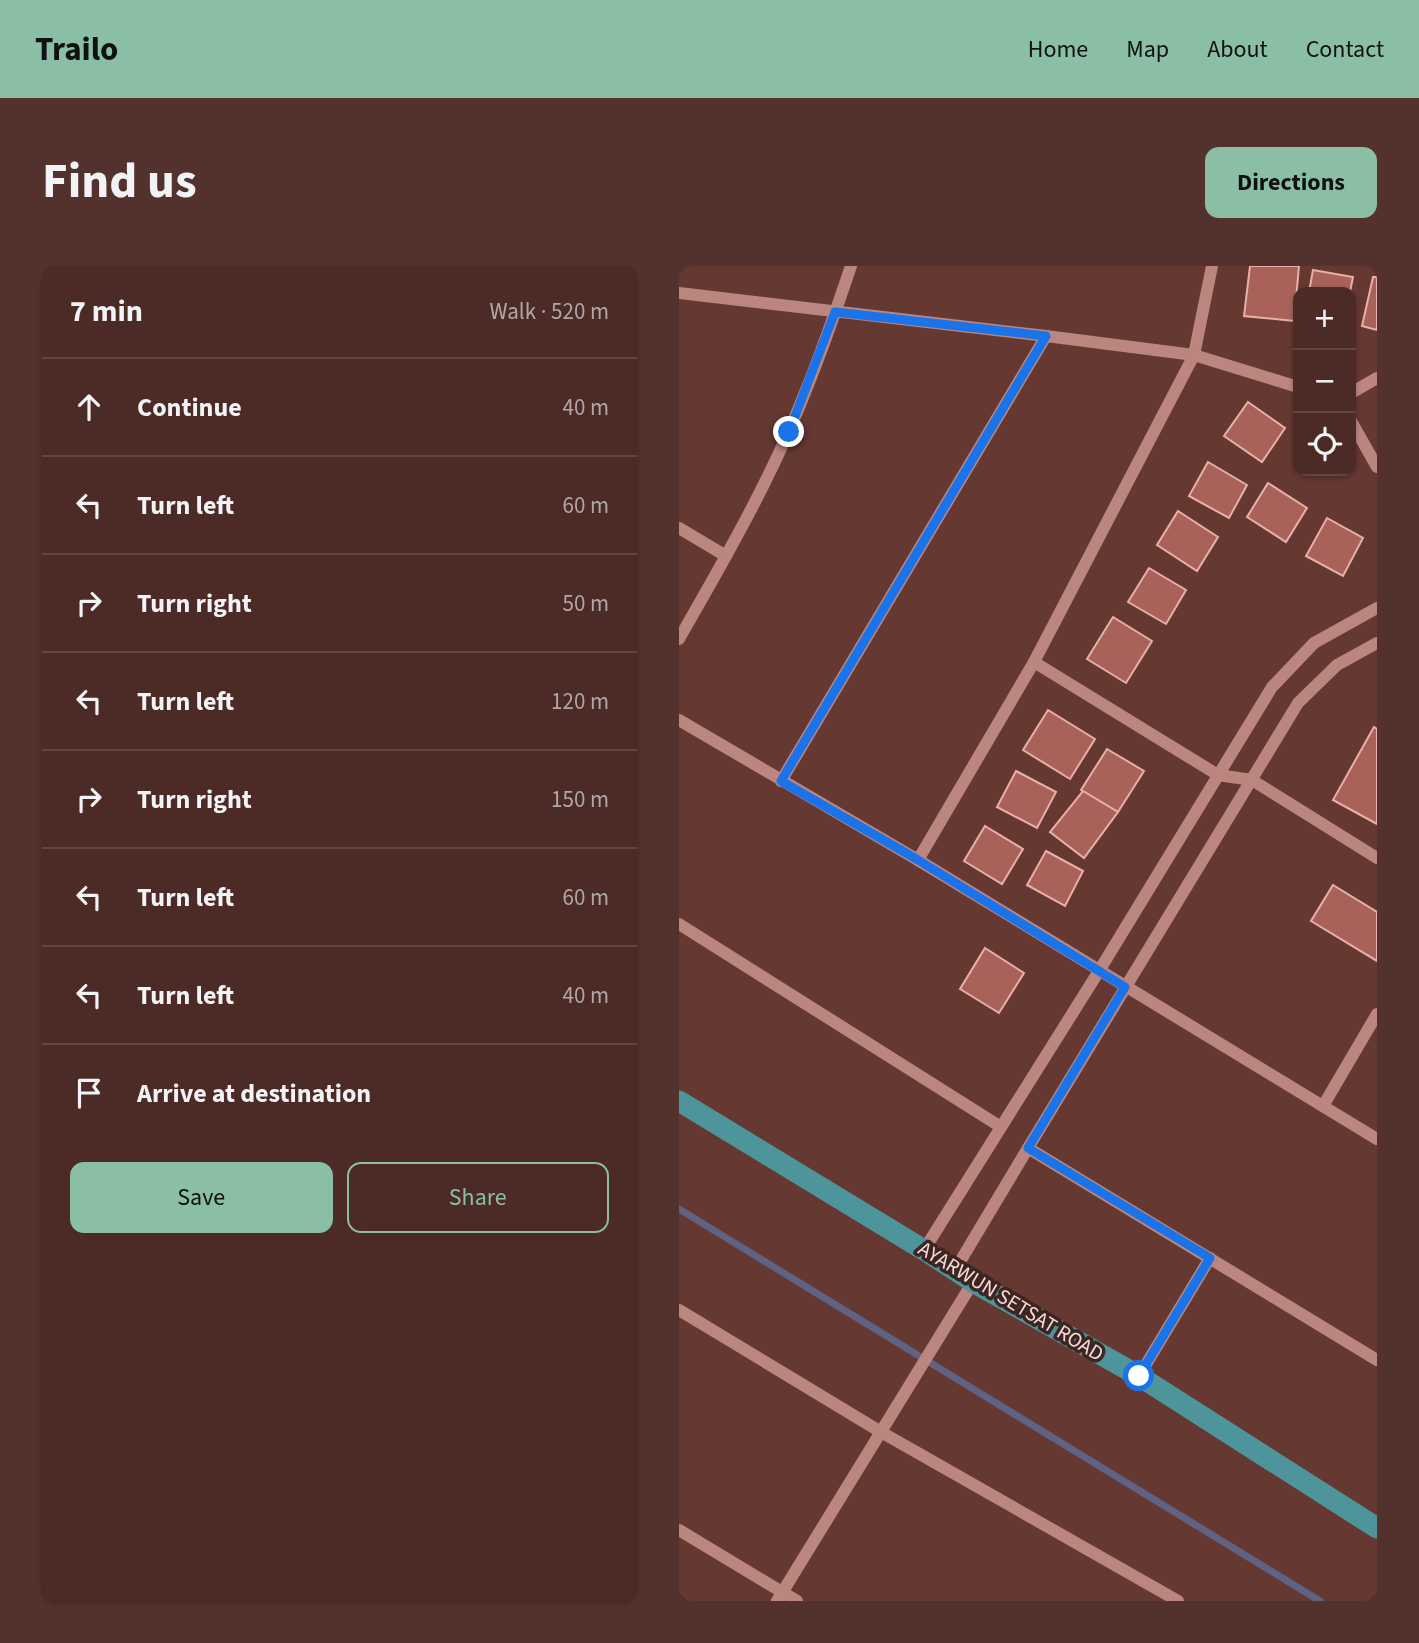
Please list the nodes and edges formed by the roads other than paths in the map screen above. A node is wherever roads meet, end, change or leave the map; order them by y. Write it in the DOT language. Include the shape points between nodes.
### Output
graph roads {
  1 [pos="851,266"];
  2 [pos="1212,266"];
  3 [pos="679,293"];
  4 [pos="835,312"];
  5 [pos="1046,336"];
  6 [pos="1194,355"];
  7 [pos="1377,378"];
  8 [pos="1293,385"];
  9 [pos="1356,390"];
  10 [pos="1356,430"];
  11 [pos="1377,467"];
  12 [pos="679,528"];
  13 [pos="726,556"];
  14 [pos="1377,608"];
  15 [pos="679,639"];
  16 [pos="1377,643"];
  17 [pos="1034,662"];
  18 [pos="679,720"];
  19 [pos="1218,775"];
  20 [pos="1252,780"];
  21 [pos="781,781"];
  22 [pos="1377,858"];
  23 [pos="918,860"];
  24 [pos="679,924"];
  25 [pos="1099,971"];
  26 [pos="1125,987"];
  27 [pos="1377,1014"];
  28 [pos="679,1101"];
  29 [pos="1323,1107"];
  30 [pos="1001,1126"];
  31 [pos="1377,1139"];
  32 [pos="1028,1148"];
  33 [pos="924,1250"];
  34 [pos="1210,1258"];
  35 [pos="964,1276"];
  36 [pos="679,1310"];
  37 [pos="1377,1360"];
  38 [pos="1139,1376"];
  39 [pos="881,1432"];
  40 [pos="1377,1528"];
  41 [pos="679,1530"];
  42 [pos="780,1597"];
  43 [pos="797,1601"];
  44 [pos="1178,1601"];
  1 -- 4 [label="street"];
  2 -- 6 [label="street"];
  3 -- 4 [label="street"];
  4 -- 5 [label="street"];
  4 -- 13 [label="street" via="789,432"];
  5 -- 6 [label="street"];
  5 -- 21 [label="street"];
  6 -- 8 [label="street"];
  6 -- 17 [label="street"];
  7 -- 9 [label="street"];
  10 -- 11 [label="street"];
  12 -- 13 [label="street"];
  13 -- 15 [label="street"];
  14 -- 19 [label="street" via="1314,643 1280,678"];
  16 -- 20 [label="street" via="1337,666 1298,704"];
  17 -- 19 [label="street"];
  17 -- 23 [label="street"];
  18 -- 21 [label="street"];
  19 -- 20 [label="street"];
  19 -- 25 [label="street"];
  20 -- 22 [label="street"];
  20 -- 26 [label="street"];
  21 -- 23 [label="street"];
  23 -- 25 [label="street"];
  24 -- 30 [label="street"];
  25 -- 26 [label="street"];
  25 -- 30 [label="street"];
  26 -- 29 [label="street"];
  26 -- 32 [label="street"];
  27 -- 29 [label="street"];
  28 -- 33 [label="main road, AYARWUN SETSAT ROAD"];
  29 -- 31 [label="street"];
  30 -- 33 [label="street"];
  32 -- 34 [label="street"];
  32 -- 35 [label="street"];
  33 -- 35 [label="main road, AYARWUN SETSAT ROAD"];
  34 -- 37 [label="street"];
  34 -- 38 [label="street"];
  35 -- 38 [label="main road, AYARWUN SETSAT ROAD"];
  35 -- 39 [label="street" via="934,1347"];
  36 -- 39 [label="street"];
  38 -- 40 [label="main road, AYARWUN SETSAT ROAD"];
  39 -- 42 [label="street"];
  39 -- 44 [label="street"];
  41 -- 42 [label="street"];
  42 -- 43 [label="street"];
}
